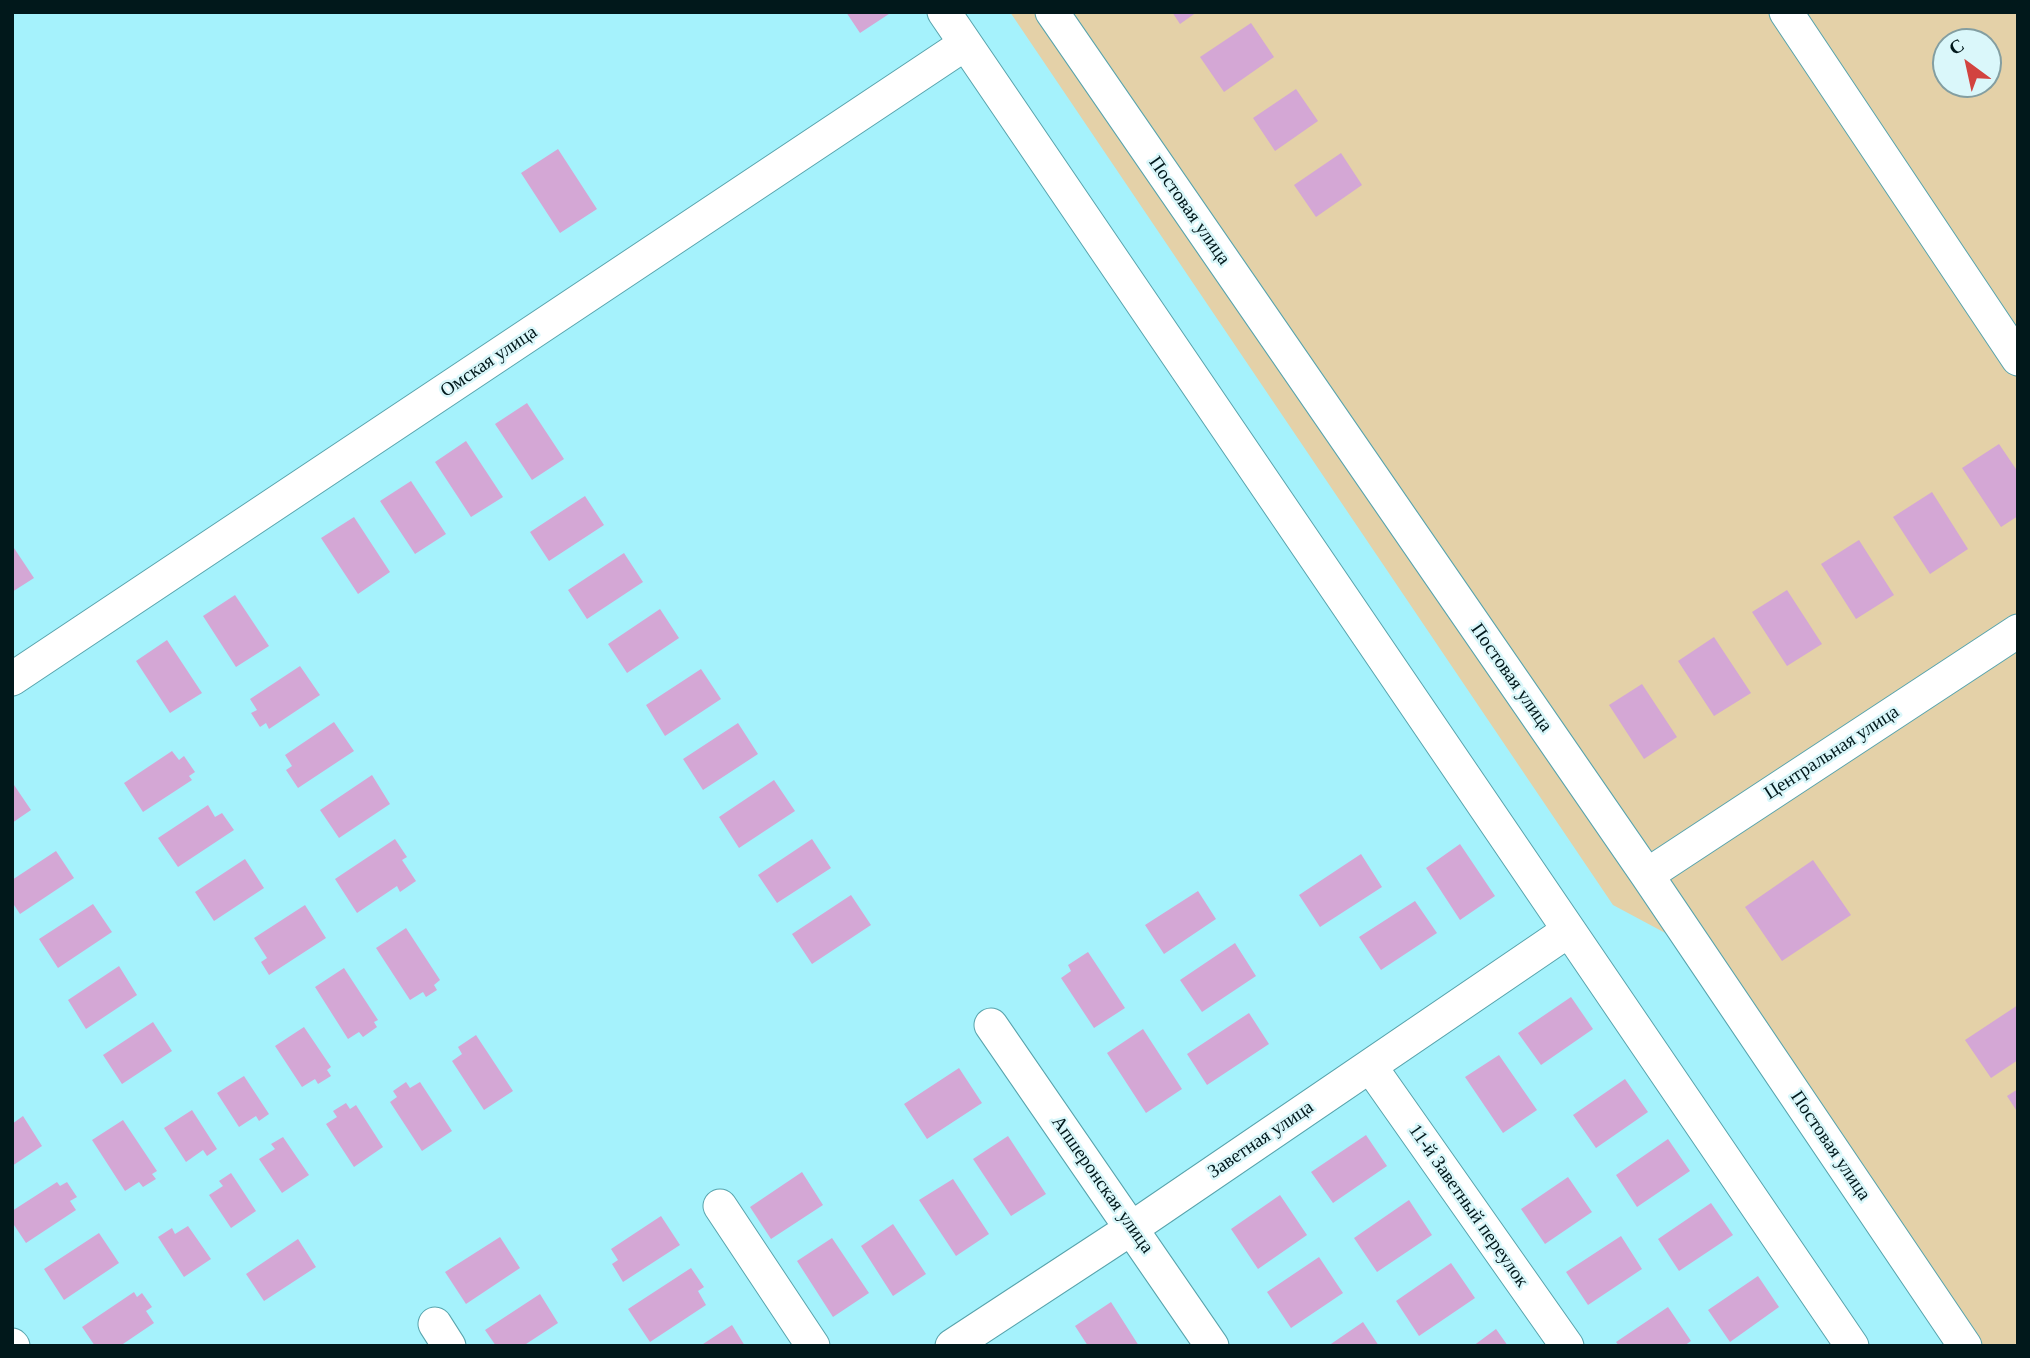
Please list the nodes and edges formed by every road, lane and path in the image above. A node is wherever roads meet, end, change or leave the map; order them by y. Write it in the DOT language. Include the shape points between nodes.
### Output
graph roads {
  1 [pos="944,12"];
  2 [pos="1052,12"];
  3 [pos="1786,12"];
  4 [pos="965,44"];
  5 [pos="2018,359"];
  6 [pos="2018,631"];
  7 [pos="12,679"];
  8 [pos="1647,876"];
  9 [pos="1568,931"];
  10 [pos="991,1025"];
  11 [pos="1370,1066"];
  12 [pos="720,1206"];
  13 [pos="1132,1228"];
  14 [pos="813,1346"];
  15 [pos="952,1346"];
  16 [pos="1212,1346"];
  17 [pos="1567,1346"];
  18 [pos="1852,1346"];
  19 [pos="1965,1346"];
  1 -- 4 [label="street"];
  2 -- 8 [label="street, Постовая улица"];
  3 -- 5 [label="street"];
  4 -- 7 [label="street, Омская улица"];
  4 -- 9 [label="street"];
  6 -- 8 [label="street, Центральная улица"];
  8 -- 19 [label="street, Постовая улица"];
  9 -- 11 [label="street, Заветная улица"];
  9 -- 18 [label="street"];
  10 -- 13 [label="street, Апшеронская улица"];
  11 -- 13 [label="street, Заветная улица"];
  11 -- 17 [label="street, 11-й Заветный переулок"];
  12 -- 14 [label="street"];
  13 -- 15 [label="street, Заветная улица"];
  13 -- 16 [label="street, Апшеронская улица"];
}
